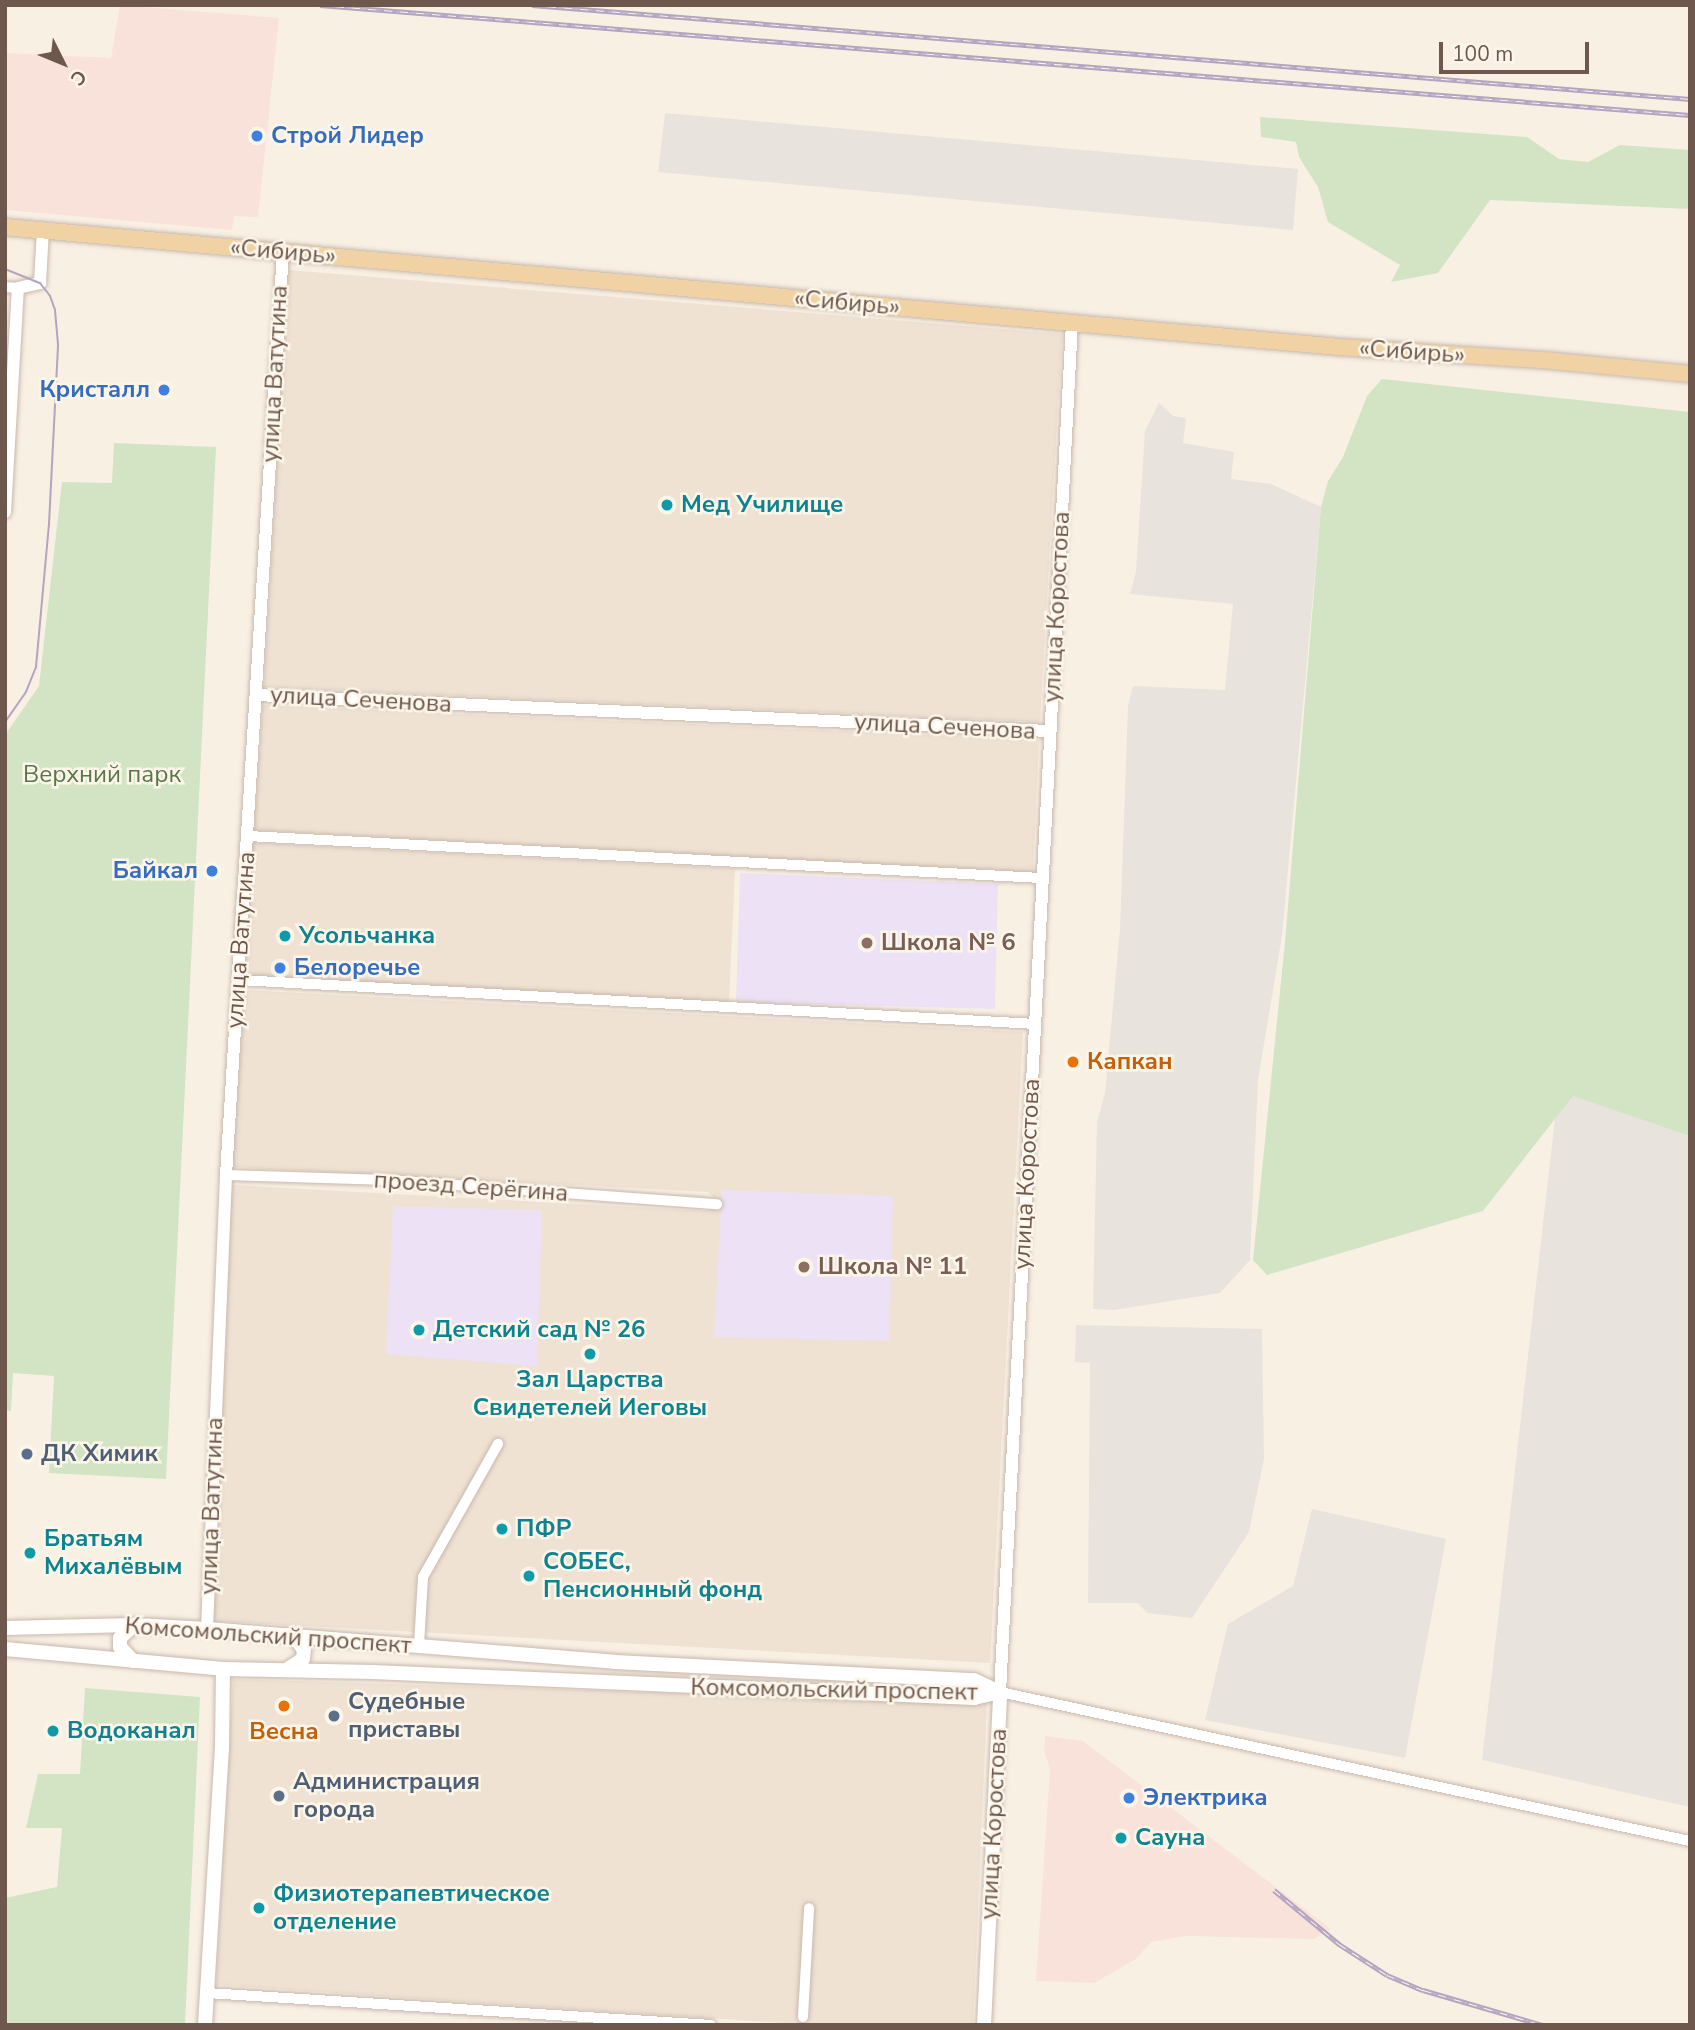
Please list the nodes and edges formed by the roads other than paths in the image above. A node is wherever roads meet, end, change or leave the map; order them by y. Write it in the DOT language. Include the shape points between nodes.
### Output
graph roads {
  1 [pos="5,227"];
  2 [pos="43,230"];
  3 [pos="282,252"];
  4 [pos="12,288"];
  5 [pos="1072,323"];
  6 [pos="1690,374"];
  7 [pos="5,512"];
  8 [pos="256,695"];
  9 [pos="1050,732"];
  10 [pos="248,836"];
  11 [pos="1042,878"];
  12 [pos="239,980"];
  13 [pos="1035,1024"];
  14 [pos="226,1175"];
  15 [pos="717,1204"];
  16 [pos="498,1444"];
  17 [pos="134,1625"];
  18 [pos="5,1628"];
  19 [pos="207,1629"];
  20 [pos="288,1635"];
  21 [pos="419,1645"];
  22 [pos="5,1649"];
  23 [pos="133,1661"];
  24 [pos="223,1669"];
  25 [pos="284,1670"];
  26 [pos="1000,1692"];
  27 [pos="1690,1841"];
  28 [pos="809,1908"];
  29 [pos="206,1993"];
  30 [pos="803,2017"];
  31 [pos="205,2025"];
  32 [pos="711,2025"];
  33 [pos="984,2025"];
  1 -- 2 [label="main road, «Сибирь»"];
  2 -- 3 [label="main road, «Сибирь»"];
  2 -- 4 [label="street" via="40,283"];
  3 -- 5 [label="main road, «Сибирь»"];
  3 -- 8 [label="street, улица Ватутина"];
  4 -- 7 [label="street"];
  5 -- 6 [label="main road, «Сибирь»"];
  5 -- 9 [label="street, улица Коростова"];
  8 -- 9 [label="street, улица Сеченова"];
  8 -- 10 [label="street, улица Ватутина"];
  9 -- 11 [label="street, улица Коростова"];
  10 -- 11 [label="street"];
  10 -- 12 [label="street, улица Ватутина"];
  11 -- 13 [label="street, улица Коростова"];
  12 -- 13 [label="street"];
  12 -- 14 [label="street, улица Ватутина"];
  13 -- 26 [label="street, улица Коростова"];
  14 -- 15 [label="street, проезд Серёгина" via="387,1180"];
  14 -- 19 [label="street, улица Ватутина"];
  16 -- 21 [label="street" via="423,1577"];
  17 -- 18 [label="main road, Комсомольский проспект"];
  17 -- 19 [label="main road, Комсомольский проспект"];
  17 -- 23 [label="main road" via="121,1638 120,1647"];
  19 -- 20 [label="main road, Комсомольский проспект"];
  20 -- 25 [label="main road" via="304,1650 303,1659"];
  20 -- 26 [label="main road, Комсомольский проспект" via="615,1662 974,1680"];
  22 -- 23 [label="main road, Комсомольский проспект"];
  23 -- 24 [label="main road, Комсомольский проспект"];
  24 -- 25 [label="main road, Комсомольский проспект"];
  24 -- 29 [label="main road"];
  25 -- 26 [label="main road, Комсомольский проспект" via="974,1698"];
  26 -- 27 [label="street"];
  26 -- 33 [label="main road, улица Коростова"];
  28 -- 30 [label="street"];
  29 -- 31 [label="main road"];
  29 -- 32 [label="street"];
}
